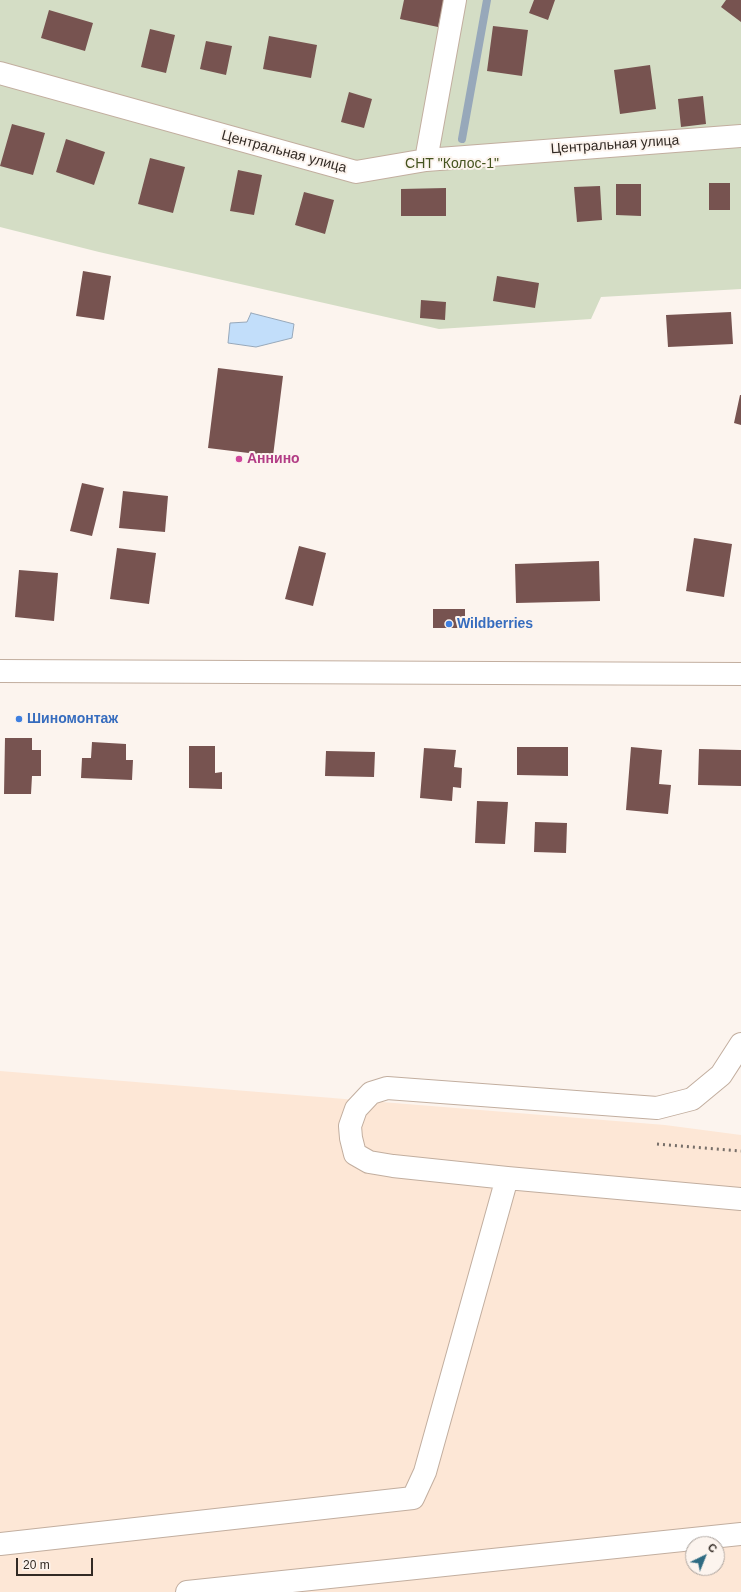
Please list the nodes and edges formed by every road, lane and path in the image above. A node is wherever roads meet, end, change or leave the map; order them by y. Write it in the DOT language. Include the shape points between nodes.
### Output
graph roads {
  1 [pos="455,0"];
  2 [pos="0,73"];
  3 [pos="741,136"];
  4 [pos="426,160"];
  5 [pos="0,671"];
  6 [pos="741,674"];
  7 [pos="741,1044"];
  8 [pos="507,1178"];
  9 [pos="741,1199"];
  10 [pos="741,1534"];
  11 [pos="0,1544"];
  12 [pos="187,1592"];
  1 -- 4 [label="street"];
  2 -- 4 [label="street, Центральная улица" via="356,172"];
  3 -- 4 [label="street, Центральная улица"];
  5 -- 6 [label="street"];
  7 -- 8 [label="street" via="721,1075 692,1099 657,1108 387,1088 371,1093 356,1108 350,1126 351,1138 355,1154 369,1162"];
  8 -- 9 [label="street"];
  8 -- 11 [label="street" via="425,1472 413,1498"];
  10 -- 12 [label="street"];
}
